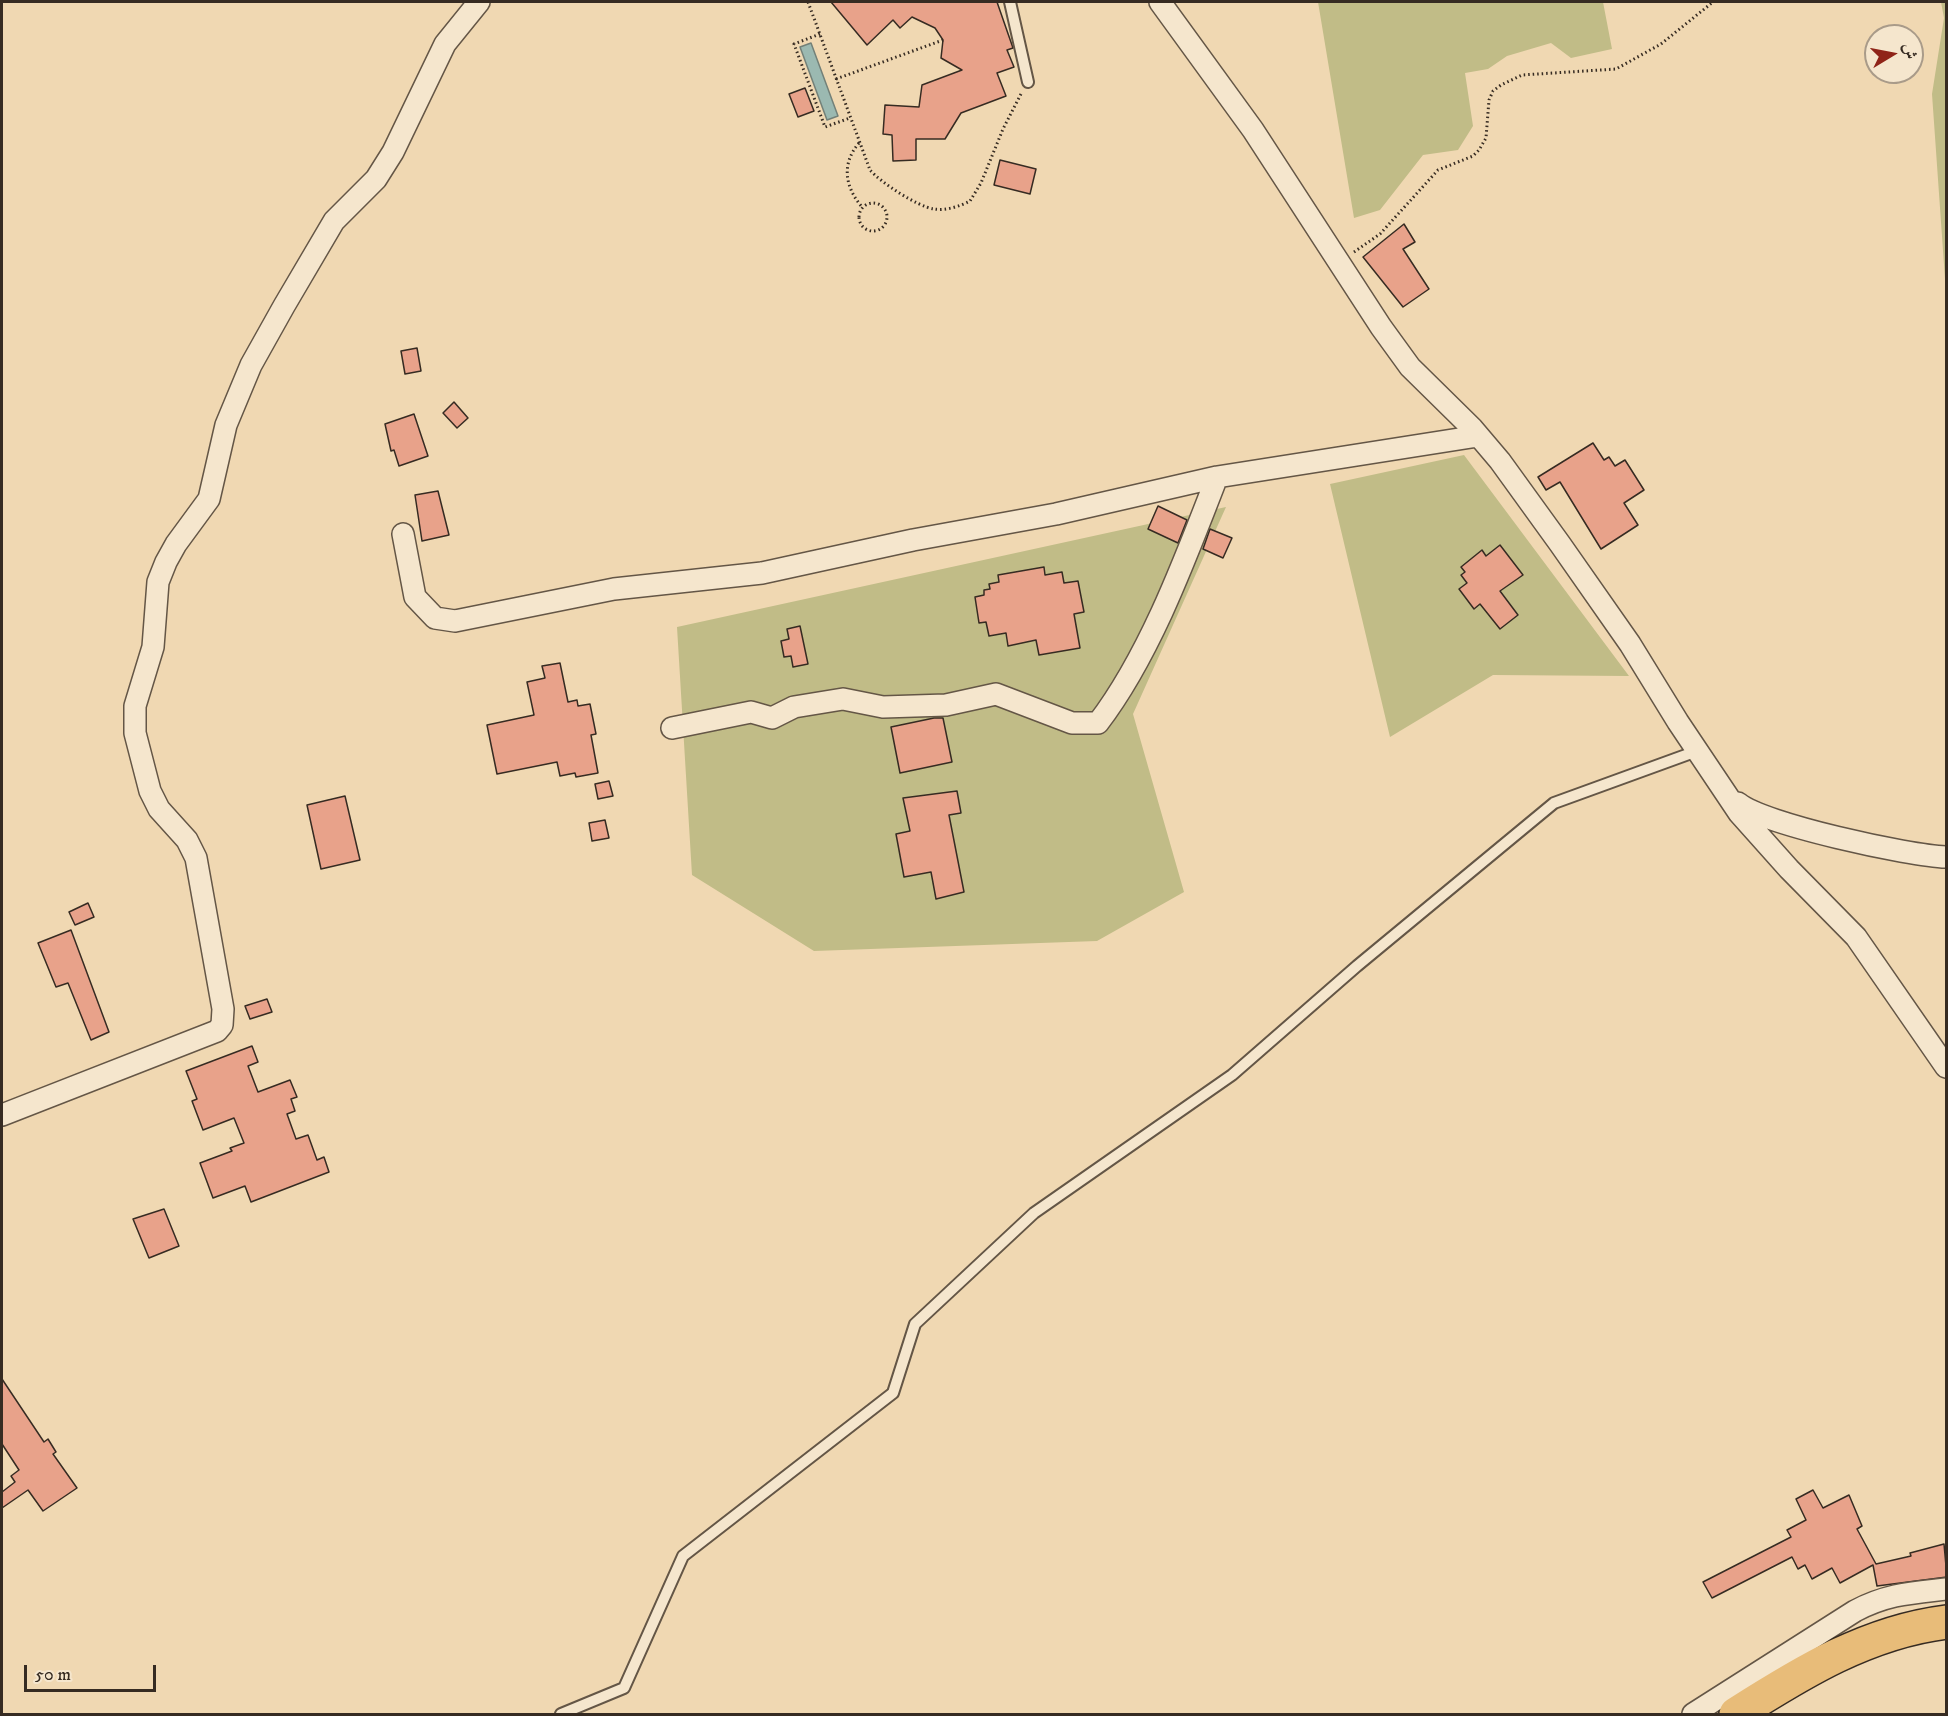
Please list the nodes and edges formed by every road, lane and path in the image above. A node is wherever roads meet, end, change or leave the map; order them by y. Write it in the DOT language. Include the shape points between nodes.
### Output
graph roads {
  1 [pos="479,2"];
  2 [pos="808,2"];
  3 [pos="1010,2"];
  4 [pos="1160,2"];
  5 [pos="1713,2"];
  6 [pos="820,34"];
  7 [pos="943,40"];
  8 [pos="836,79"];
  9 [pos="1028,82"];
  10 [pos="850,118"];
  11 [pos="859,142"];
  12 [pos="862,207"];
  13 [pos="1340,262"];
  14 [pos="1478,436"];
  15 [pos="1217,477"];
  16 [pos="403,534"];
  17 [pos="672,728"];
  18 [pos="1697,751"];
  19 [pos="1722,788"];
  20 [pos="1947,857"];
  21 [pos="1947,1067"];
  22 [pos="2,1115"];
  23 [pos="1947,1589"];
  24 [pos="1947,1622"];
  25 [pos="1947,1643"];
  26 [pos="561,1714"];
  27 [pos="1693,1714"];
  28 [pos="1736,1714"];
  29 [pos="1776,1714"];
  1 -- 22 [label="street" via="445,44 393,152 376,179 334,221 251,365 226,425 209,500 176,544 158,582 153,647 135,706 135,733 150,791 196,858 218,972 222,1025 218,1031"];
  2 -- 6 [label="path"];
  3 -- 9 [label="lane"];
  4 -- 13 [label="street" via="1260,139"];
  5 -- 13 [label="path" via="1661,44 1616,69 1522,75 1501,85 1489,100 1486,138 1479,150 1438,170 1380,234"];
  6 -- 8 [label="path"];
  6 -- 10 [label="path" via="794,44 825,127"];
  7 -- 8 [label="path"];
  8 -- 10 [label="path"];
  9 -- 11 [label="path" via="968,203 938,209 926,207 876,177"];
  10 -- 11 [label="path"];
  11 -- 12 [label="path" via="846,173 850,189"];
  12 -- 12 [label="path" via="872,203 883,209 887,218 884,227 874,231 863,226 859,217"];
  13 -- 14 [label="street" via="1410,367"];
  14 -- 15 [label="street"];
  14 -- 18 [label="street" via="1617,626"];
  15 -- 16 [label="street" via="762,573 614,589 455,621 435,618 415,597"];
  15 -- 17 [label="street" via="1182,567 1119,695 1098,723 1072,723 996,694 946,705 883,706 843,699 794,707 772,718 751,712"];
  18 -- 19 [label="street"];
  18 -- 26 [label="lane" via="1554,803 1232,1075 1034,1213 915,1324 893,1394 683,1556 624,1688"];
  19 -- 20 [label="street" via="1743,807 1762,816 1886,848"];
  19 -- 21 [label="street" via="1789,869 1856,937"];
  23 -- 27 [label="street" via="1878,1599"];
  24 -- 28 [label="highway" via="1890,1635 1842,1652 1798,1674"];
  25 -- 29 [label="highway" via="1896,1654 1847,1672"];
}
